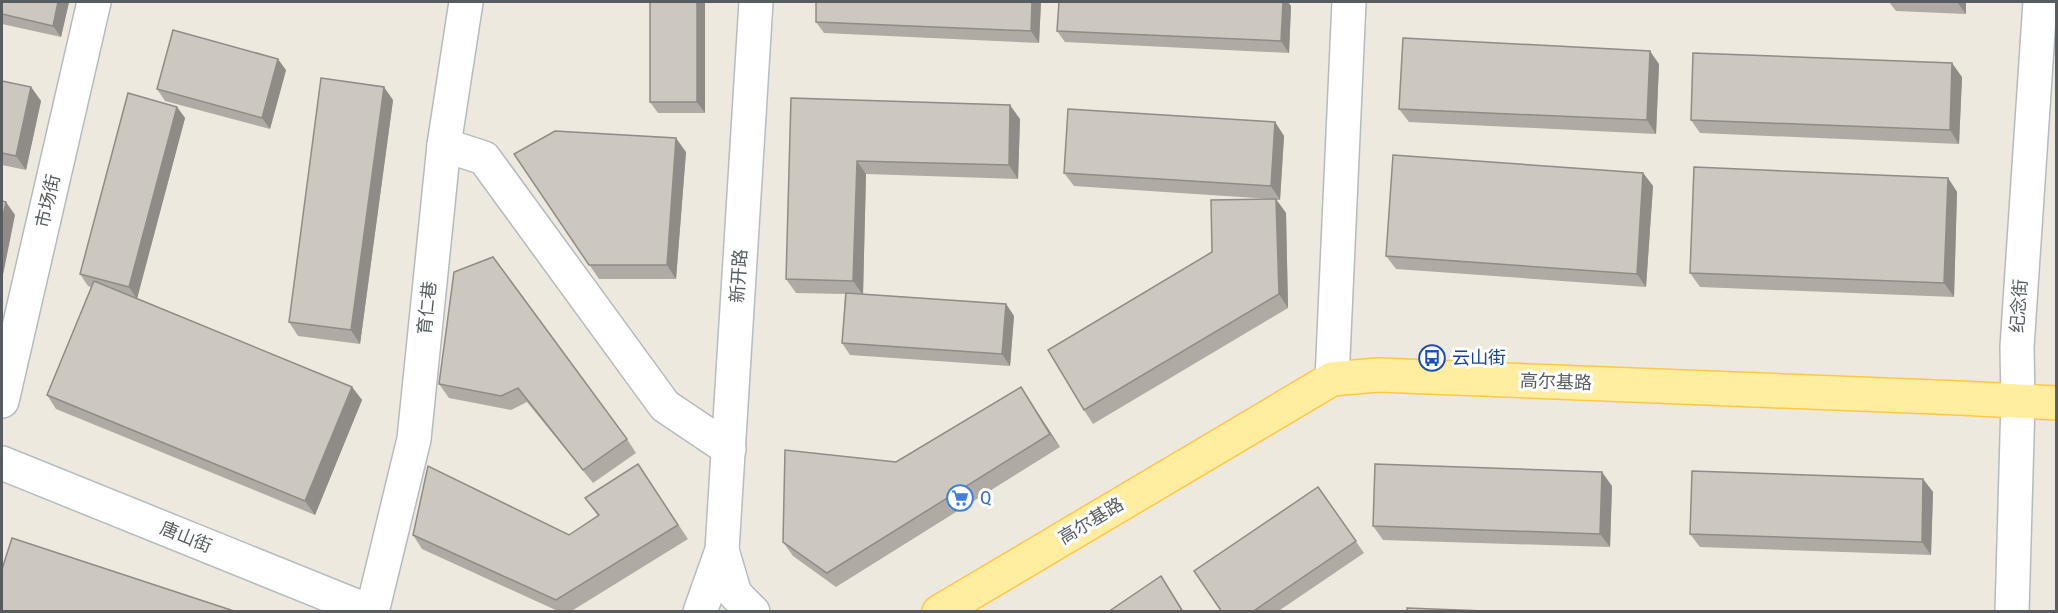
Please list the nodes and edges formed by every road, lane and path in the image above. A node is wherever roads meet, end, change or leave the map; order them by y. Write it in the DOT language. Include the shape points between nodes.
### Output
graph roads {
  1 [pos="94,2"];
  2 [pos="466,2"];
  3 [pos="756,2"];
  4 [pos="1349,2"];
  5 [pos="2040,2"];
  6 [pos="444,145"];
  7 [pos="1332,379"];
  8 [pos="2,401"];
  9 [pos="2018,402"];
  10 [pos="2056,404"];
  11 [pos="729,449"];
  12 [pos="2,463"];
  13 [pos="722,550"];
  14 [pos="372,612"];
  15 [pos="700,612"];
  16 [pos="753,612"];
  17 [pos="939,612"];
  18 [pos="2012,612"];
  1 -- 8 [label="street, 市场街"];
  2 -- 6 [label="street, 育仁巷"];
  3 -- 11 [label="street, 新开路"];
  4 -- 7 [label="street"];
  5 -- 9 [label="street, 纪念街" via="2016,347"];
  6 -- 11 [label="street" via="484,158 665,406"];
  6 -- 14 [label="street, 育仁巷" via="414,439"];
  7 -- 9 [label="main road, 高尔基路" via="1378,375"];
  7 -- 17 [label="main road, 高尔基路"];
  9 -- 10 [label="main road, 高尔基路"];
  9 -- 18 [label="street, 纪念街"];
  11 -- 13 [label="street, 新开路"];
  12 -- 14 [label="street, 唐山街"];
  13 -- 15 [label="street"];
  13 -- 16 [label="street" via="735,594"];
}
